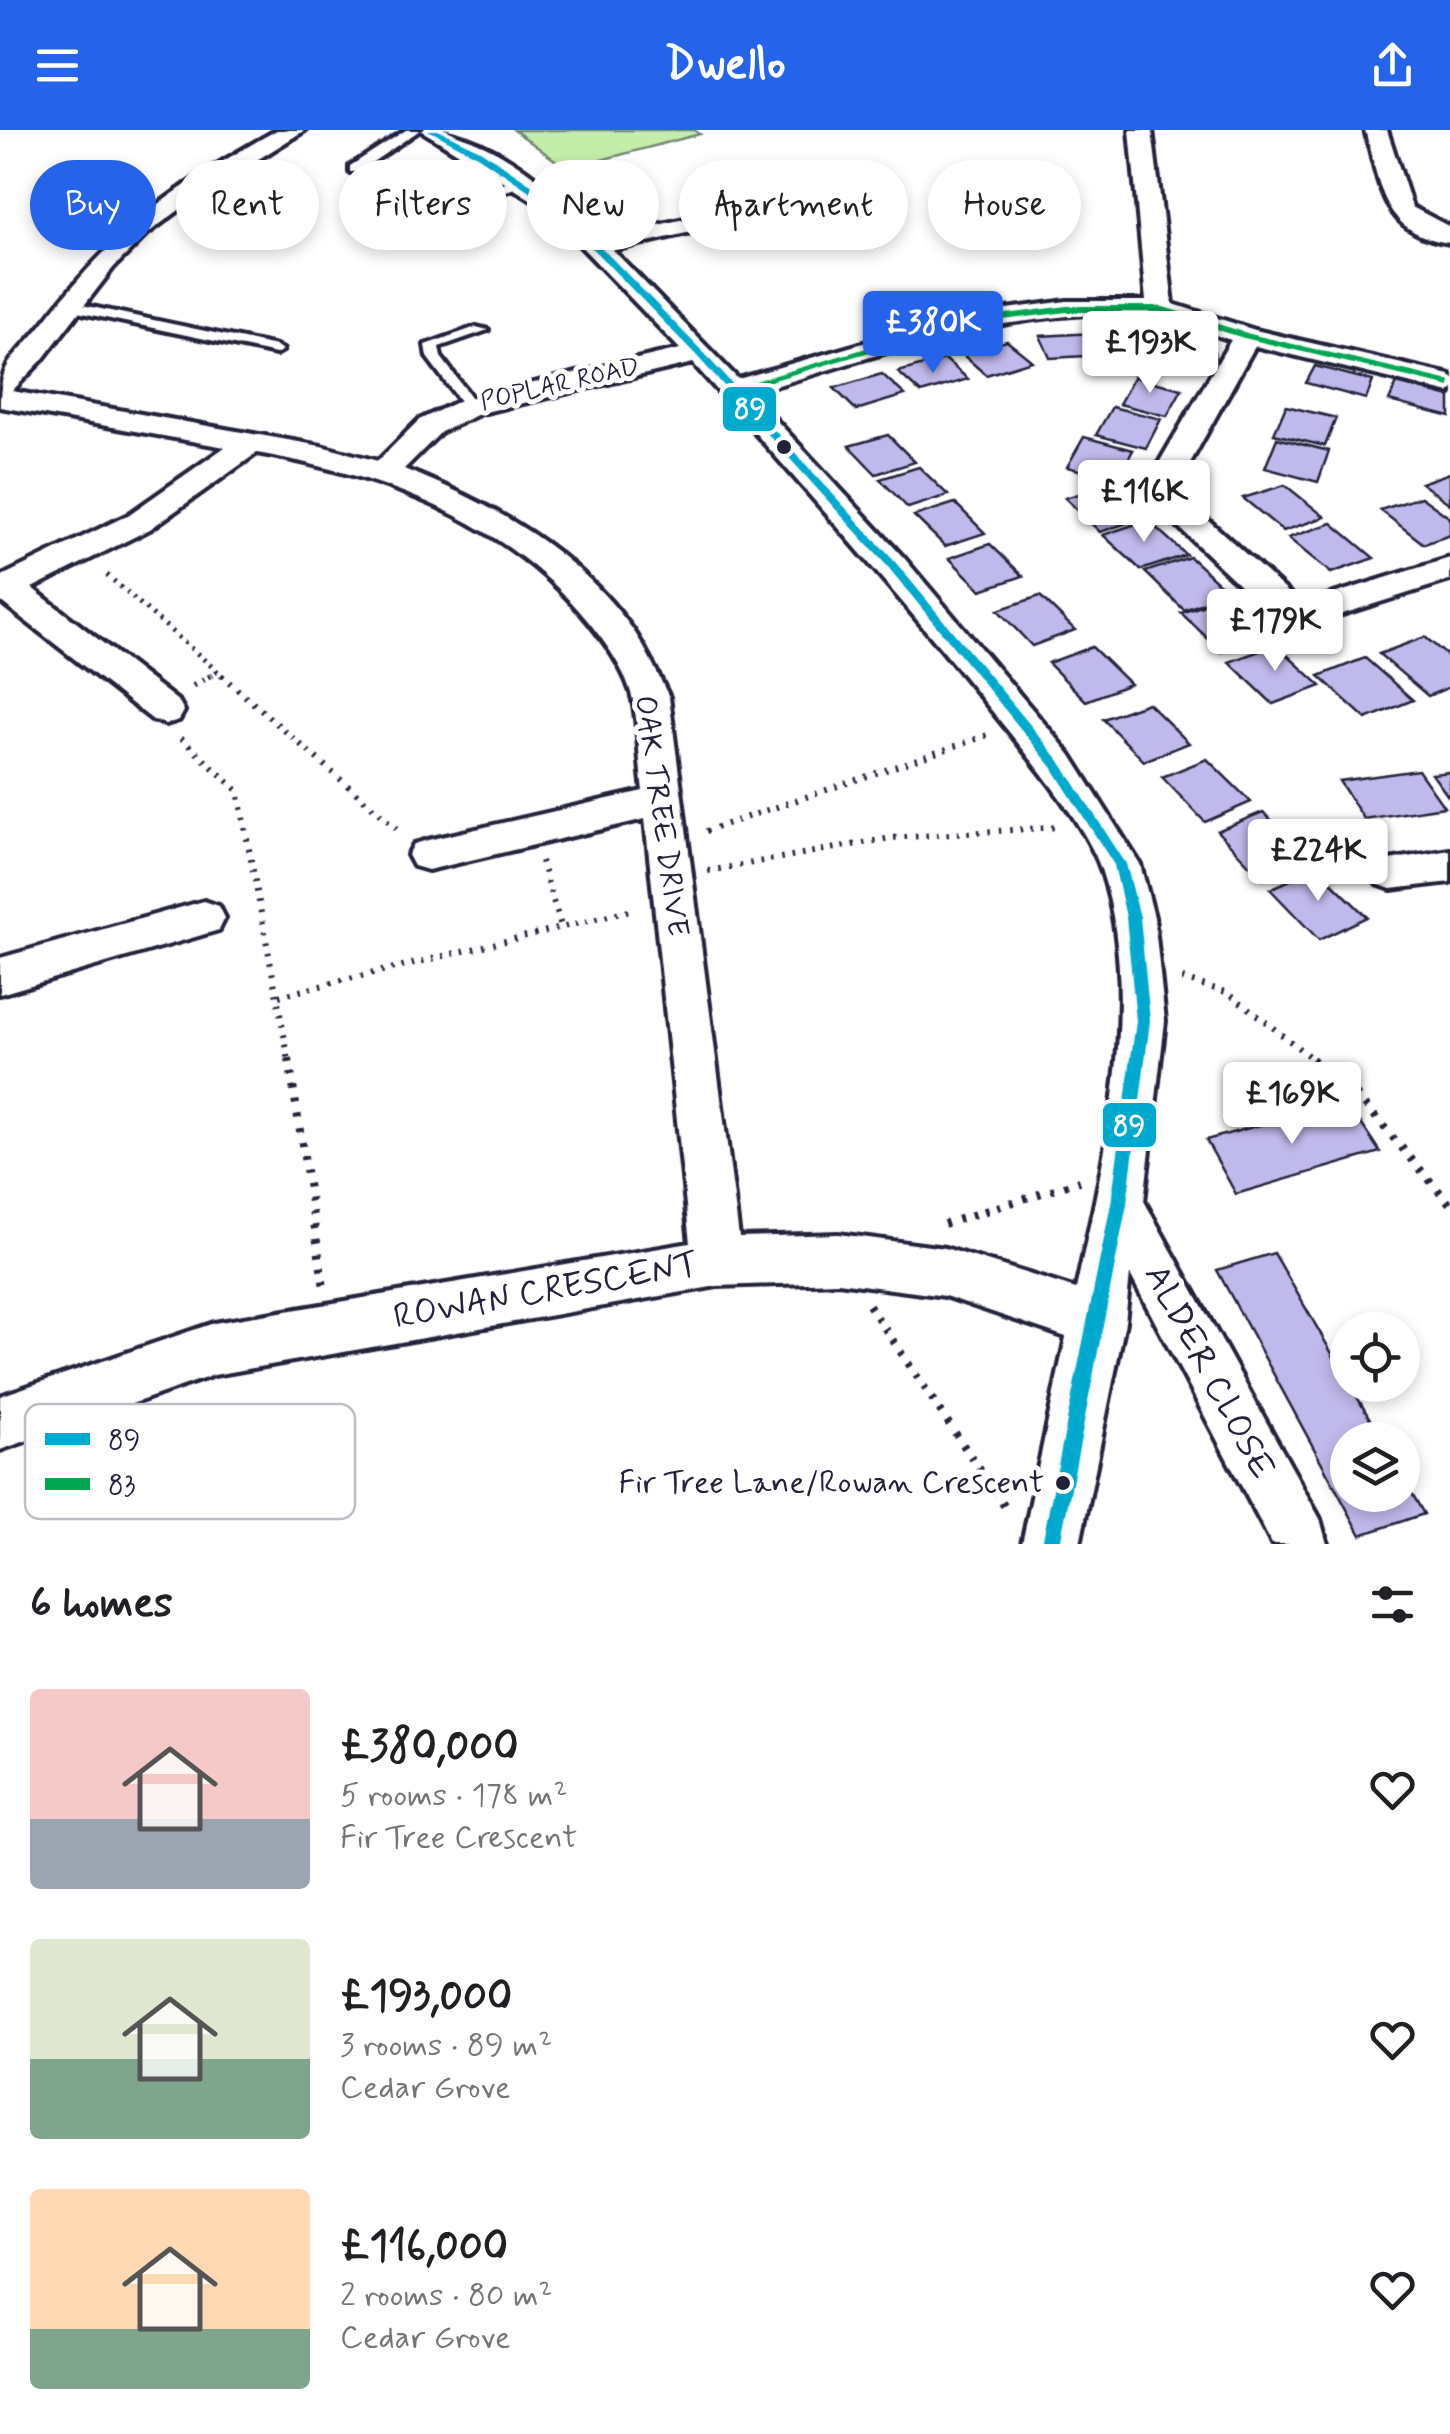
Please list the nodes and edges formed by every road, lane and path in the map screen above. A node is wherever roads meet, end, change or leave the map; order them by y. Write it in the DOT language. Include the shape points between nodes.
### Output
graph roads {
  1 [pos="294,130"];
  2 [pos="414,130"];
  3 [pos="432,130"];
  4 [pos="1141,130"];
  5 [pos="1376,130"];
  6 [pos="367,160"];
  7 [pos="524,181"];
  8 [pos="527,183"];
  9 [pos="507,187"];
  10 [pos="1450,235"];
  11 [pos="597,250"];
  12 [pos="68,306"];
  13 [pos="1160,310"];
  14 [pos="481,330"];
  15 [pos="1247,336"];
  16 [pos="276,350"];
  17 [pos="698,353"];
  18 [pos="1450,384"];
  19 [pos="0,387"];
  20 [pos="730,390"];
  21 [pos="0,398"];
  22 [pos="470,406"];
  23 [pos="249,444"];
  24 [pos="384,472"];
  25 [pos="80,551"];
  26 [pos="1450,569"];
  27 [pos="4,588"];
  28 [pos="166,711"];
  29 [pos="1022,723"];
  30 [pos="661,800"];
  31 [pos="1098,824"];
  32 [pos="532,831"];
  33 [pos="428,856"];
  34 [pos="1450,866"];
  35 [pos="1391,873"];
  36 [pos="671,875"];
  37 [pos="204,918"];
  38 [pos="561,926"];
  39 [pos="1138,966"];
  40 [pos="0,976"];
  41 [pos="279,996"];
  42 [pos="1122,1186"];
  43 [pos="1450,1204"];
  44 [pos="928,1230"];
  45 [pos="838,1258"];
  46 [pos="717,1262"];
  47 [pos="1098,1322"];
  48 [pos="330,1328"];
  49 [pos="54,1404"];
  50 [pos="25,1414"];
  51 [pos="0,1423"];
  52 [pos="1035,1536"];
  53 [pos="1300,1540"];
  1 -- 12 [label="street" via="183,192 121,245"];
  2 -- 6 [label="lane"];
  3 -- 7 [label="street"];
  4 -- 13 [label="street"];
  5 -- 10 [label="street" via="1401,211"];
  7 -- 8 [label="street"];
  7 -- 9 [label="lane"];
  11 -- 17 [label="street"];
  12 -- 16 [label="lane"];
  12 -- 19 [label="street"];
  13 -- 15 [label="street"];
  13 -- 20 [label="street" via="1067,310 961,323"];
  14 -- 22 [label="lane" via="432,346"];
  15 -- 18 [label="street"];
  15 -- 26 [label="street" via="1158,492 1295,618"];
  17 -- 20 [label="street"];
  17 -- 22 [label="street, POPLAR ROAD"];
  20 -- 29 [label="street" via="892,566"];
  21 -- 23 [label="street, OAK TREE DRIVE"];
  22 -- 24 [label="street, POPLAR ROAD" via="430,426"];
  23 -- 24 [label="street, OAK TREE DRIVE"];
  23 -- 25 [label="street" via="139,522"];
  24 -- 30 [label="street, OAK TREE DRIVE" via="472,511 538,551 582,591 620,637 650,697"];
  25 -- 27 [label="street"];
  25 -- 33 [label="path"];
  27 -- 28 [label="street"];
  28 -- 41 [label="path" via="169,727 238,791"];
  29 -- 31 [label="street"];
  29 -- 36 [label="path"];
  30 -- 32 [label="street"];
  30 -- 36 [label="street, OAK TREE DRIVE"];
  31 -- 36 [label="path" via="891,838"];
  31 -- 39 [label="street" via="1120,864"];
  32 -- 33 [label="street"];
  32 -- 38 [label="path"];
  34 -- 35 [label="street"];
  36 -- 38 [label="path"];
  36 -- 46 [label="street, OAK TREE DRIVE"];
  37 -- 40 [label="street"];
  38 -- 41 [label="path"];
  39 -- 42 [label="street" via="1143,1020"];
  39 -- 43 [label="path" via="1229,993 1354,1092"];
  41 -- 48 [label="path"];
  42 -- 44 [label="path"];
  42 -- 47 [label="street"];
  42 -- 53 [label="street, ALDER CLOSE"];
  45 -- 46 [label="street, ROWAN CRESCENT"];
  45 -- 47 [label="street, ROWAN CRESCENT" via="945,1272"];
  45 -- 52 [label="path"];
  46 -- 48 [label="street, ROWAN CRESCENT"];
  47 -- 52 [label="street"];
  48 -- 49 [label="street, ROWAN CRESCENT" via="214,1348"];
  50 -- 51 [label="street, ROWAN CRESCENT"];
}
